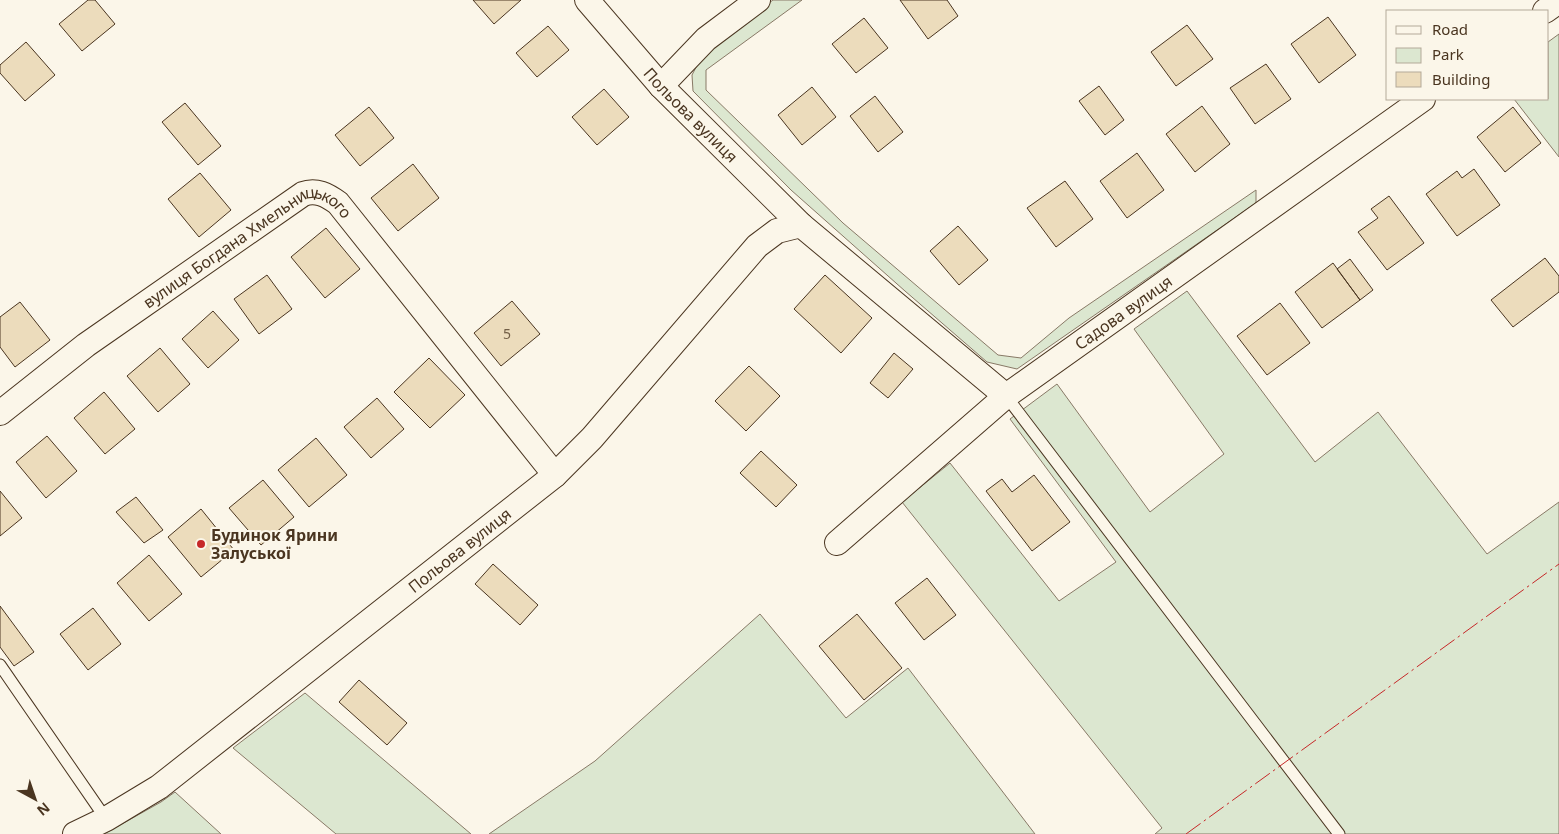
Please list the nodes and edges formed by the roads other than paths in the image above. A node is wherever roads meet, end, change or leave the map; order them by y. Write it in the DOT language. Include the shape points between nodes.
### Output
graph roads {
  1 [pos="586,0"];
  2 [pos="758,0"];
  3 [pos="1559,1"];
  4 [pos="1546,10"];
  5 [pos="661,86"];
  6 [pos="1422,100"];
  7 [pos="802,225"];
  8 [pos="1006,396"];
  9 [pos="0,412"];
  10 [pos="555,475"];
  11 [pos="836,543"];
  12 [pos="0,664"];
  13 [pos="106,819"];
  14 [pos="75,834"];
  15 [pos="1340,834"];
  1 -- 5 [label="street, Польова вулиця"];
  2 -- 5 [label="street" via="706,39"];
  3 -- 4 [label="street"];
  5 -- 7 [label="street, Польова вулиця"];
  6 -- 8 [label="street, Садова вулиця"];
  7 -- 8 [label="street, Польова вулиця"];
  7 -- 10 [label="street, Польова вулиця" via="777,231 757,246 592,438"];
  8 -- 11 [label="street, Садова вулиця"];
  8 -- 15 [label="lane"];
  9 -- 10 [label="street, вулиця Богдана Хмельницького" via="94,339 303,194 315,191 329,196 345,211"];
  10 -- 13 [label="street, Польова вулиця" via="159,787"];
  12 -- 13 [label="lane"];
  13 -- 14 [label="street, Польова вулиця"];
}
